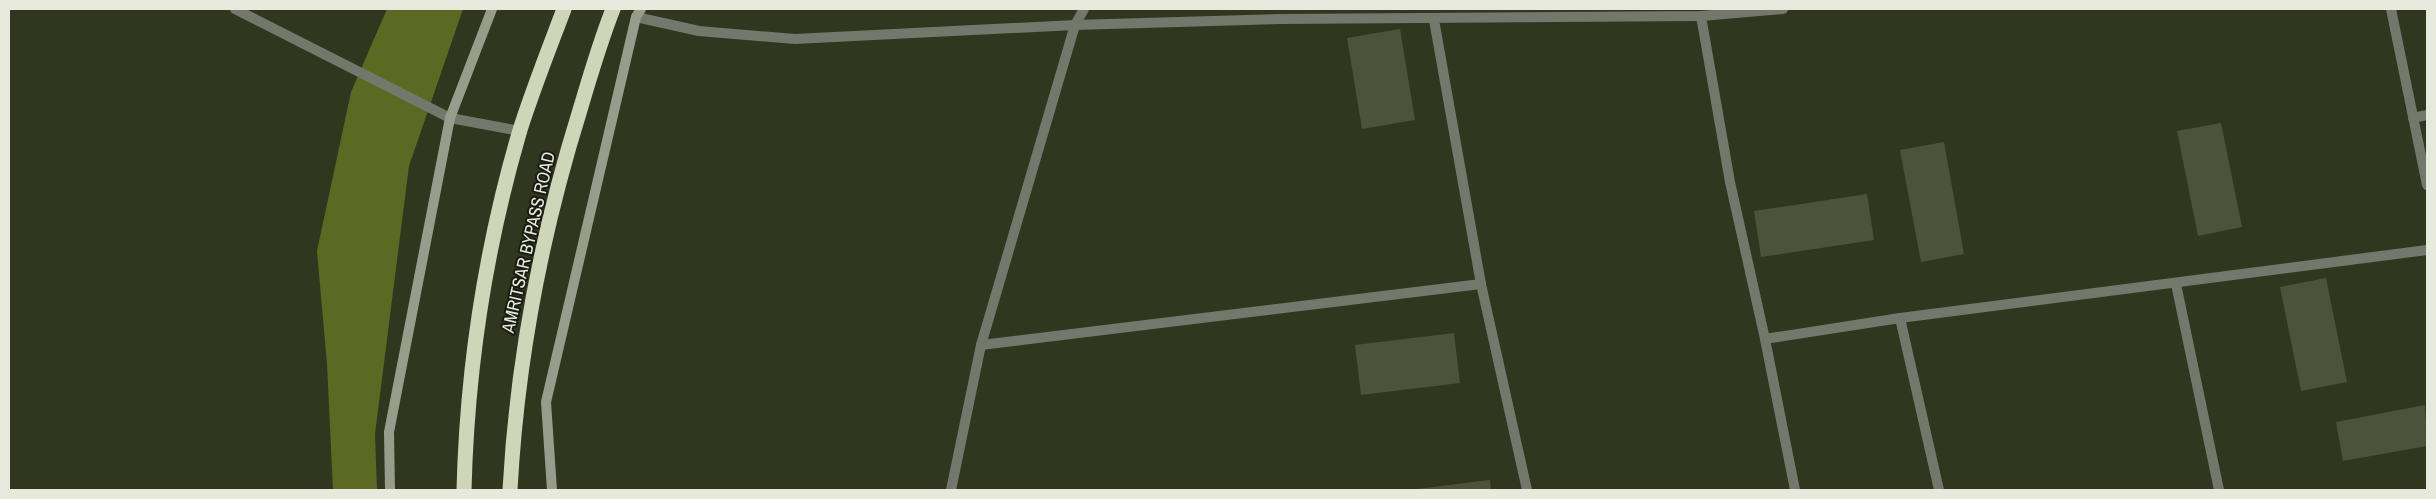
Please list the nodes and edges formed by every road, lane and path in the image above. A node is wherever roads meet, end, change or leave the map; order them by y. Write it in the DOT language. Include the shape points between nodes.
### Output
graph roads {
  1 [pos="235,9"];
  2 [pos="492,9"];
  3 [pos="564,9"];
  4 [pos="613,9"];
  5 [pos="1084,9"];
  6 [pos="1784,9"];
  7 [pos="2391,9"];
  8 [pos="639,13"];
  9 [pos="1701,16"];
  10 [pos="1434,20"];
  11 [pos="1075,25"];
  12 [pos="2427,115"];
  13 [pos="450,118"];
  14 [pos="2413,118"];
  15 [pos="520,131"];
  16 [pos="2427,185"];
  17 [pos="2427,250"];
  18 [pos="1481,284"];
  19 [pos="2176,284"];
  20 [pos="1900,318"];
  21 [pos="1765,339"];
  22 [pos="981,345"];
  23 [pos="390,490"];
  24 [pos="464,490"];
  25 [pos="510,490"];
  26 [pos="552,490"];
  27 [pos="951,490"];
  28 [pos="1527,490"];
  29 [pos="1795,490"];
  30 [pos="1939,490"];
  31 [pos="2219,490"];
  1 -- 13 [label="street"];
  2 -- 13 [label="street"];
  3 -- 15 [label="highway, AMRITSAR BYPASS ROAD"];
  4 -- 25 [label="highway, AMRITSAR BYPASS ROAD" via="566,154 542,248 521,359"];
  5 -- 11 [label="street"];
  6 -- 9 [label="street"];
  7 -- 14 [label="street"];
  8 -- 11 [label="street" via="699,31 795,39"];
  8 -- 26 [label="street" via="546,402"];
  9 -- 10 [label="street"];
  9 -- 21 [label="street" via="1730,182"];
  10 -- 11 [label="street" via="1279,19"];
  10 -- 18 [label="street"];
  11 -- 22 [label="street"];
  12 -- 14 [label="street"];
  13 -- 15 [label="street"];
  13 -- 23 [label="street" via="389,432"];
  14 -- 16 [label="street"];
  15 -- 24 [label="highway, AMRITSAR BYPASS ROAD" via="494,240 478,333"];
  17 -- 19 [label="street"];
  18 -- 22 [label="street"];
  18 -- 28 [label="street"];
  19 -- 20 [label="street"];
  19 -- 31 [label="street"];
  20 -- 21 [label="street"];
  20 -- 30 [label="street"];
  21 -- 29 [label="street"];
  22 -- 27 [label="street"];
}
